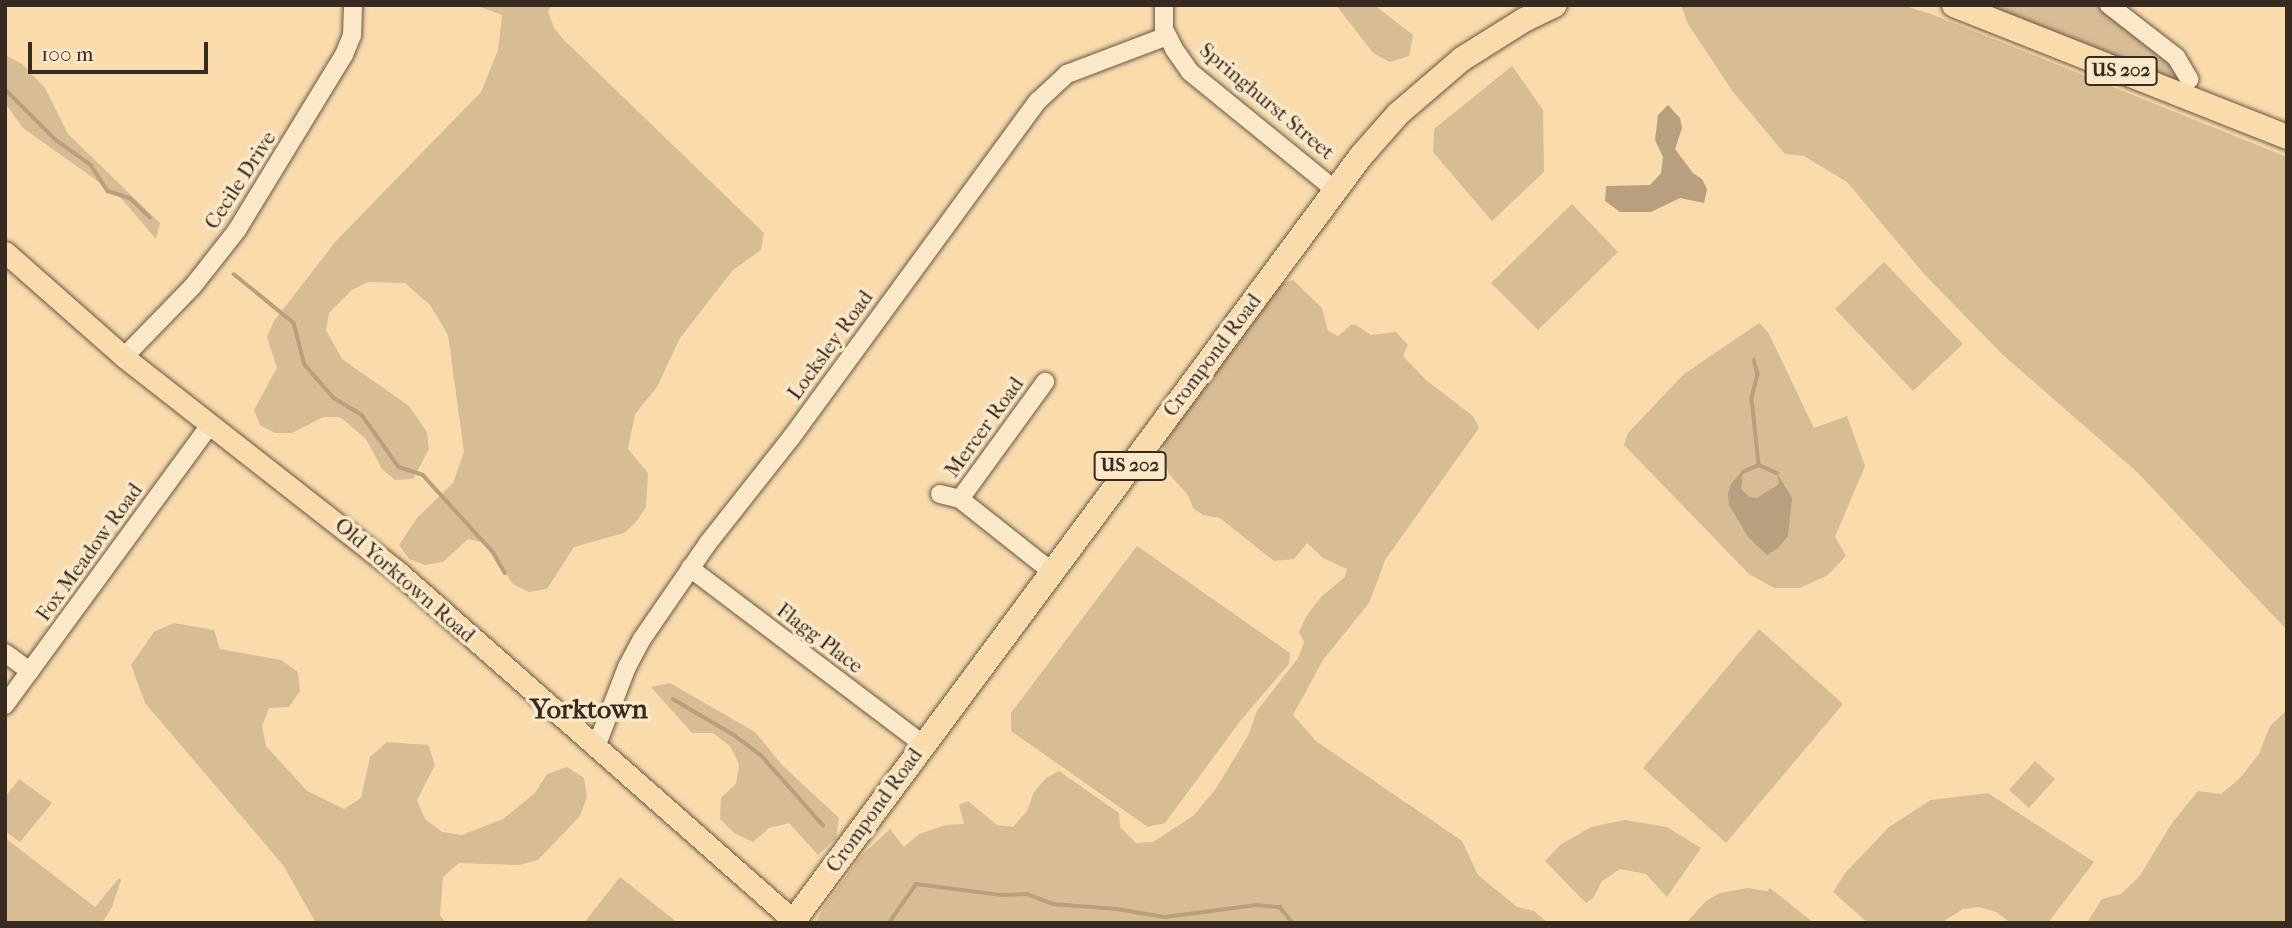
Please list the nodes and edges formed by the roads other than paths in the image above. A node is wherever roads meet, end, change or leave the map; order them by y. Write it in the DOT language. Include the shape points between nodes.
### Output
graph roads {
  1 [pos="353,5"];
  2 [pos="1164,5"];
  3 [pos="1555,5"];
  4 [pos="1954,5"];
  5 [pos="2109,5"];
  6 [pos="1167,36"];
  7 [pos="2189,79"];
  8 [pos="2287,137"];
  9 [pos="1335,190"];
  10 [pos="5,252"];
  11 [pos="124,357"];
  12 [pos="1045,382"];
  13 [pos="209,426"];
  14 [pos="940,494"];
  15 [pos="960,499"];
  16 [pos="690,568"];
  17 [pos="1052,572"];
  18 [pos="5,653"];
  19 [pos="30,671"];
  20 [pos="5,705"];
  21 [pos="923,744"];
  22 [pos="596,747"];
  23 [pos="793,922"];
  1 -- 11 [label="street, Cecile Drive" via="352,35 344,55 237,230 193,286"];
  2 -- 6 [label="street, Springhurst Street"];
  3 -- 9 [label="highway, Crompond Road / US 202" via="1494,37 1437,79 1388,124"];
  4 -- 8 [label="highway, US 202"];
  5 -- 7 [label="street" via="2176,57"];
  6 -- 9 [label="street, Springhurst Street" via="1190,72"];
  6 -- 16 [label="street, Locksley Road" via="1067,74 1053,84"];
  9 -- 17 [label="highway, Crompond Road / US 202"];
  10 -- 11 [label="main road, Old Yorktown Road"];
  11 -- 13 [label="main road, Old Yorktown Road"];
  12 -- 15 [label="street, Mercer Road"];
  13 -- 19 [label="street, Fox Meadow Road"];
  13 -- 22 [label="main road, Old Yorktown Road" via="354,534"];
  14 -- 15 [label="street"];
  15 -- 17 [label="street"];
  16 -- 21 [label="street, Flagg Place"];
  16 -- 22 [label="street, Locksley Road" via="627,667"];
  17 -- 21 [label="highway, Crompond Road / US 202"];
  18 -- 19 [label="street"];
  19 -- 20 [label="street, Fox Meadow Road"];
  21 -- 23 [label="highway, Crompond Road / US 202"];
  22 -- 23 [label="main road, Old Yorktown Road"];
}
